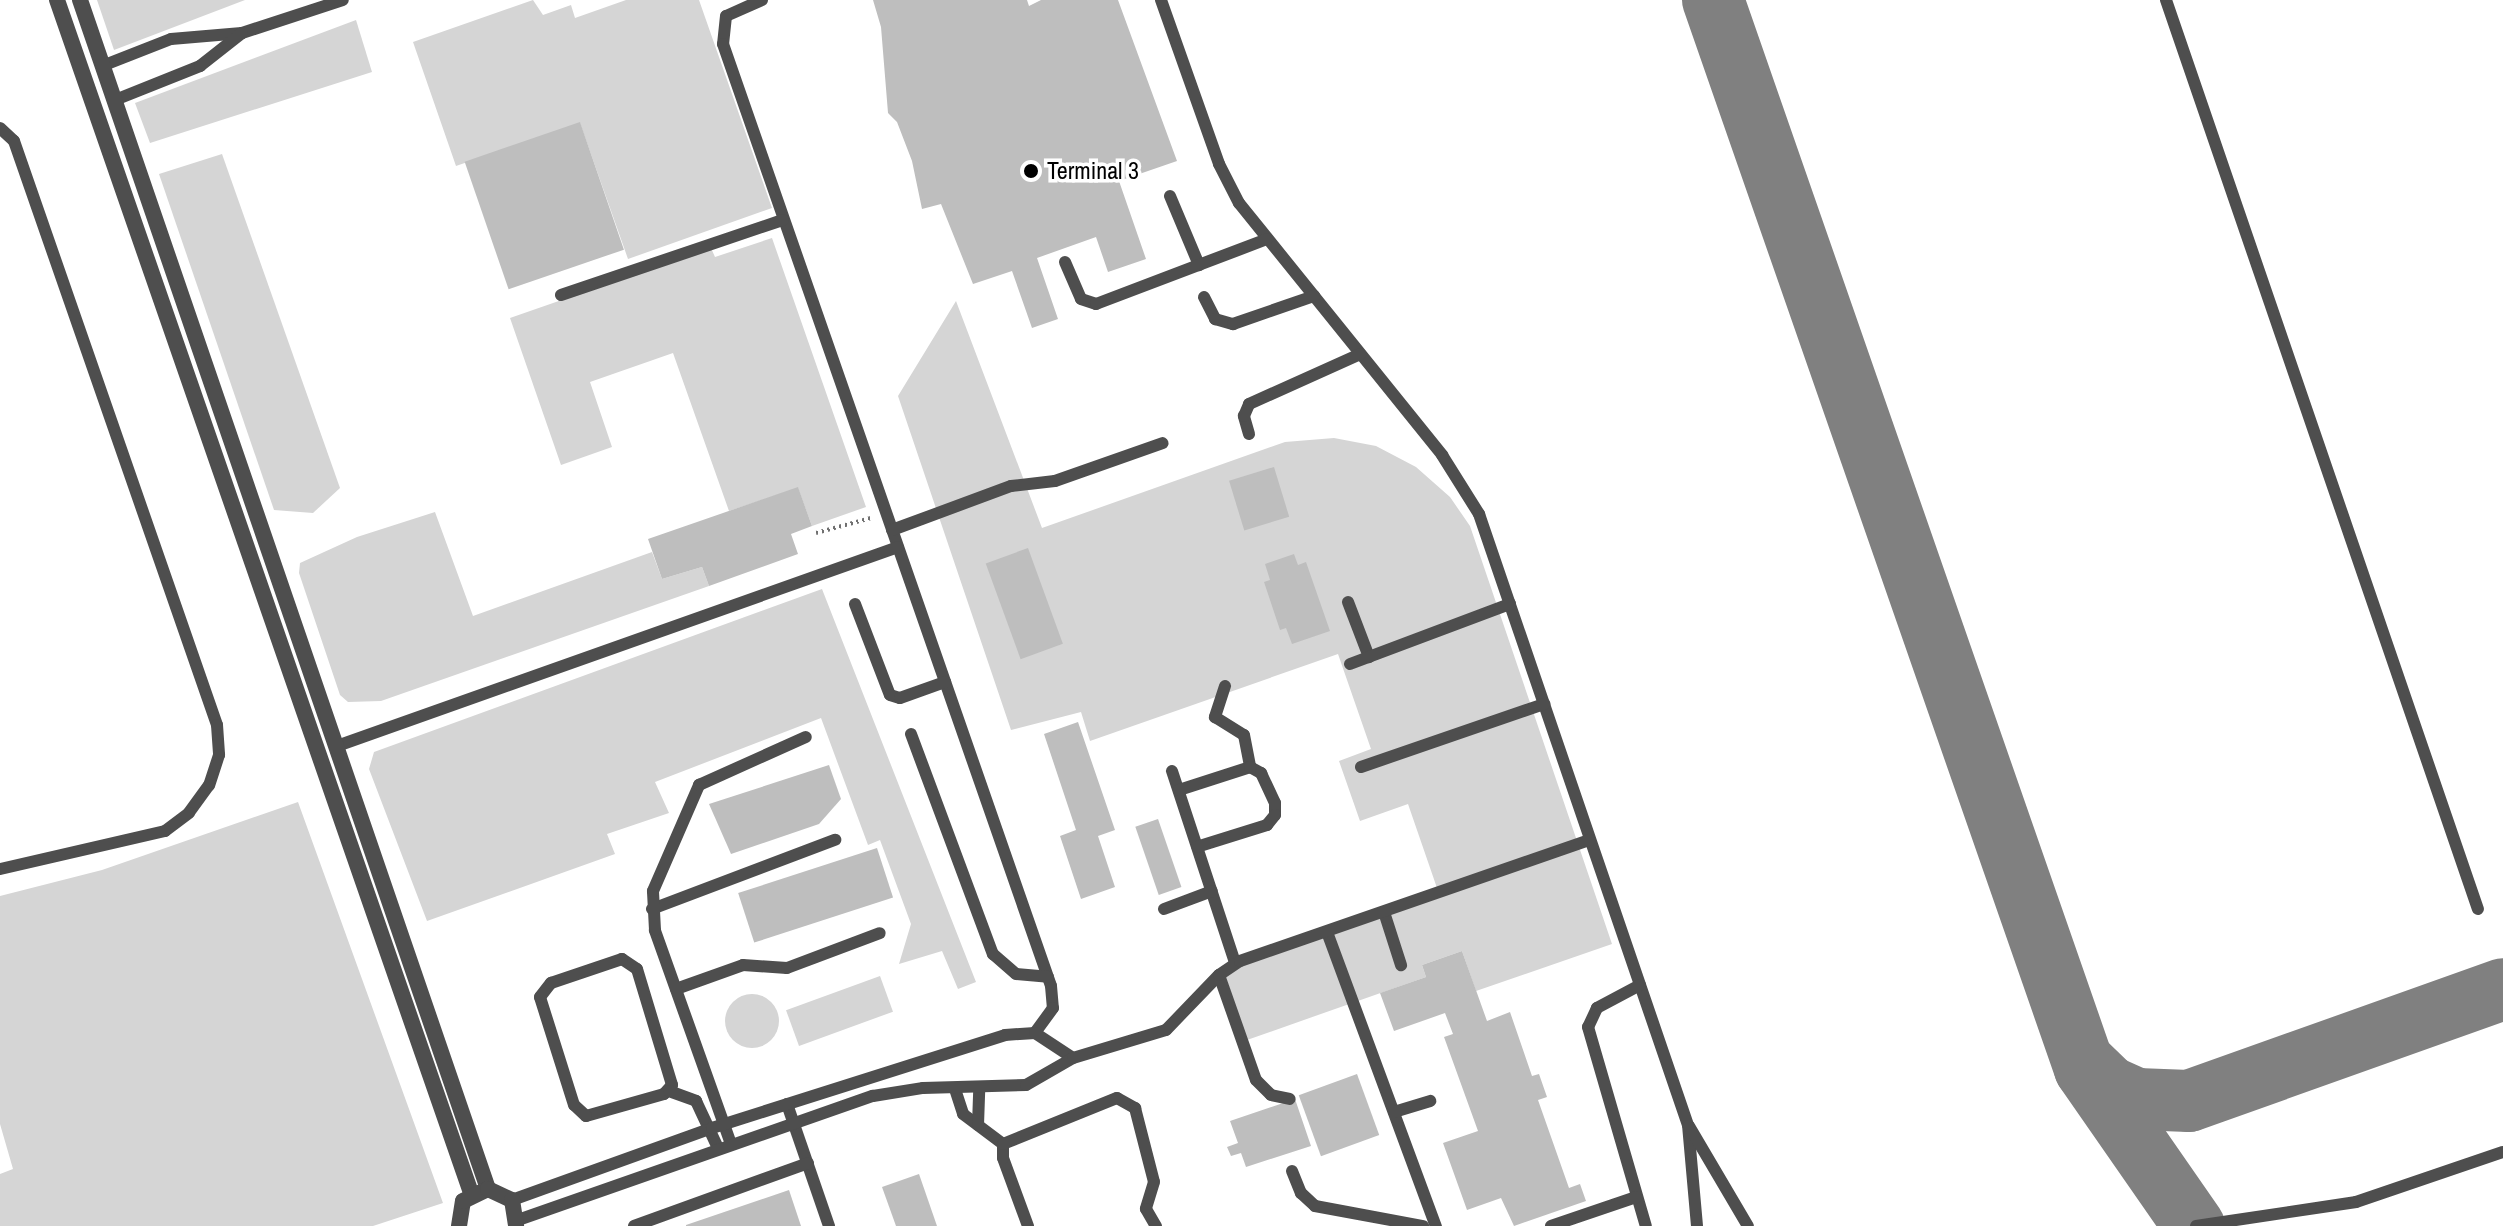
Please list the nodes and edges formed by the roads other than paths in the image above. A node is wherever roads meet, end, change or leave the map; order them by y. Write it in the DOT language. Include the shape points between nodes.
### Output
graph roads {
  1 [pos="57,0"];
  2 [pos="80,0"];
  3 [pos="343,0"];
  4 [pos="762,0"];
  5 [pos="1161,0"];
  6 [pos="2166,0"];
  7 [pos="242,33"];
  8 [pos="102,66"];
  9 [pos="82,73"];
  10 [pos="115,100"];
  11 [pos="95,107"];
  12 [pos="0,128"];
  13 [pos="1170,196"];
  14 [pos="783,220"];
  15 [pos="1267,239"];
  16 [pos="1065,262"];
  17 [pos="1199,265"];
  18 [pos="561,295"];
  19 [pos="1314,296"];
  20 [pos="1204,297"];
  21 [pos="1360,354"];
  22 [pos="1249,434"];
  23 [pos="1163,443"];
  24 [pos="892,530"];
  25 [pos="269,546"];
  26 [pos="898,547"];
  27 [pos="249,553"];
  28 [pos="1348,602"];
  29 [pos="855,604"];
  30 [pos="1510,604"];
  31 [pos="1369,657"];
  32 [pos="1350,664"];
  33 [pos="945,682"];
  34 [pos="1225,686"];
  35 [pos="1544,704"];
  36 [pos="911,734"];
  37 [pos="806,737"];
  38 [pos="337,746"];
  39 [pos="318,753"];
  40 [pos="1250,767"];
  41 [pos="1361,767"];
  42 [pos="1172,771"];
  43 [pos="1179,790"];
  44 [pos="835,840"];
  45 [pos="1590,840"];
  46 [pos="1197,847"];
  47 [pos="0,869"];
  48 [pos="1212,891"];
  49 [pos="652,909"];
  50 [pos="1164,909"];
  51 [pos="2478,909"];
  52 [pos="1384,912"];
  53 [pos="1327,932"];
  54 [pos="880,933"];
  55 [pos="1235,963"];
  56 [pos="1401,965"];
  57 [pos="1219,975"];
  58 [pos="1048,977"];
  59 [pos="1640,985"];
  60 [pos="676,989"];
  61 [pos="1035,1033"];
  62 [pos="1073,1058"];
  63 [pos="955,1089"];
  64 [pos="979,1090"];
  65 [pos="669,1091"];
  66 [pos="1290,1099"];
  67 [pos="1430,1101"];
  68 [pos="787,1104"];
  69 [pos="1394,1112"];
  70 [pos="794,1121"];
  71 [pos="978,1125"];
  72 [pos="1688,1125"];
  73 [pos="718,1126"];
  74 [pos="1003,1144"];
  75 [pos="724,1146"];
  76 [pos="2503,1152"];
  77 [pos="808,1163"];
  78 [pos="1292,1171"];
  79 [pos="488,1189"];
  80 [pos="471,1193"];
  81 [pos="1636,1197"];
  82 [pos="512,1200"];
  83 [pos="517,1223"];
  84 [pos="453,1224"];
  85 [pos="634,1226"];
  86 [pos="829,1226"];
  87 [pos="1028,1226"];
  88 [pos="1156,1226"];
  89 [pos="1423,1226"];
  90 [pos="1436,1226"];
  91 [pos="1552,1226"];
  92 [pos="1646,1226"];
  93 [pos="1697,1226"];
  94 [pos="1748,1226"];
  95 [pos="2196,1226"];
  1 -- 9 [label="street"];
  2 -- 8 [label="street"];
  3 -- 7 [label="lane"];
  4 -- 14 [label="lane" via="733,9 720,34"];
  5 -- 15 [label="lane" via="1219,164 1239,203"];
  6 -- 51 [label="lane"];
  7 -- 8 [label="lane" via="181,36"];
  7 -- 10 [label="lane" via="193,70"];
  8 -- 9 [label="street"];
  8 -- 10 [label="street"];
  9 -- 11 [label="street"];
  10 -- 11 [label="street"];
  10 -- 25 [label="street"];
  11 -- 27 [label="street"];
  12 -- 47 [label="lane" via="14,141 217,725 219,755 209,785 189,813 165,831"];
  13 -- 17 [label="lane"];
  14 -- 18 [label="lane"];
  14 -- 24 [label="lane"];
  15 -- 17 [label="lane"];
  15 -- 19 [label="lane"];
  16 -- 17 [label="lane" via="1078,294 1091,304"];
  19 -- 20 [label="lane" via="1233,324 1215,319"];
  19 -- 21 [label="lane"];
  21 -- 22 [label="lane" via="1249,404 1244,416"];
  21 -- 30 [label="lane" via="1468,494"];
  23 -- 24 [label="lane" via="1055,481 1011,486"];
  24 -- 26 [label="lane"];
  25 -- 27 [label="street"];
  25 -- 38 [label="street"];
  26 -- 33 [label="lane"];
  26 -- 38 [label="lane"];
  27 -- 39 [label="street"];
  28 -- 31 [label="lane"];
  29 -- 33 [label="lane" via="890,695 900,698"];
  30 -- 31 [label="lane"];
  30 -- 35 [label="lane"];
  31 -- 32 [label="lane"];
  33 -- 58 [label="lane"];
  34 -- 40 [label="lane" via="1215,717 1244,735"];
  35 -- 41 [label="lane"];
  35 -- 45 [label="lane"];
  36 -- 58 [label="lane" via="993,954 1016,974"];
  37 -- 49 [label="lane" via="699,785 657,875"];
  38 -- 39 [label="street"];
  38 -- 79 [label="street"];
  39 -- 80 [label="street"];
  40 -- 43 [label="lane"];
  40 -- 46 [label="lane" via="1264,778 1276,809 1272,821"];
  42 -- 43 [label="lane"];
  43 -- 46 [label="lane"];
  44 -- 49 [label="lane"];
  45 -- 52 [label="lane"];
  45 -- 59 [label="lane"];
  46 -- 48 [label="lane"];
  48 -- 50 [label="lane"];
  48 -- 55 [label="lane"];
  49 -- 60 [label="lane"];
  52 -- 53 [label="lane"];
  52 -- 56 [label="lane"];
  53 -- 55 [label="lane"];
  53 -- 69 [label="lane"];
  54 -- 60 [label="lane" via="787,968 743,965"];
  55 -- 57 [label="lane"];
  57 -- 62 [label="lane" via="1166,1030"];
  57 -- 66 [label="lane" via="1256,1080 1271,1095"];
  58 -- 61 [label="lane" via="1053,1008"];
  59 -- 72 [label="lane"];
  59 -- 81 [label="lane" via="1597,1008 1588,1027"];
  60 -- 73 [label="lane"];
  61 -- 62 [label="lane"];
  61 -- 68 [label="lane" via="1005,1035"];
  62 -- 64 [label="lane" via="1026,1085"];
  63 -- 64 [label="lane"];
  63 -- 70 [label="lane" via="873,1096"];
  63 -- 71 [label="lane" via="963,1114"];
  64 -- 71 [label="lane"];
  65 -- 65 [label="lane" via="671,1072 633,963 615,960 542,991 540,1009 581,1114 597,1115"];
  65 -- 73 [label="lane" via="696,1101"];
  67 -- 69 [label="lane"];
  68 -- 70 [label="lane"];
  68 -- 73 [label="lane"];
  69 -- 90 [label="lane"];
  70 -- 75 [label="lane"];
  70 -- 77 [label="lane"];
  71 -- 74 [label="lane"];
  72 -- 93 [label="lane"];
  72 -- 94 [label="lane"];
  73 -- 75 [label="lane"];
  73 -- 82 [label="lane"];
  74 -- 87 [label="lane" via="1003,1158"];
  74 -- 88 [label="lane" via="1112,1099 1128,1100 1135,1108 1154,1182 1146,1209"];
  75 -- 83 [label="lane"];
  76 -- 95 [label="lane" via="2356,1202"];
  77 -- 85 [label="lane"];
  77 -- 86 [label="lane"];
  78 -- 89 [label="lane" via="1301,1193 1315,1206"];
  79 -- 80 [label="street"];
  79 -- 82 [label="street"];
  80 -- 84 [label="street"];
  81 -- 91 [label="lane"];
  81 -- 92 [label="lane"];
  82 -- 83 [label="street"];
}
